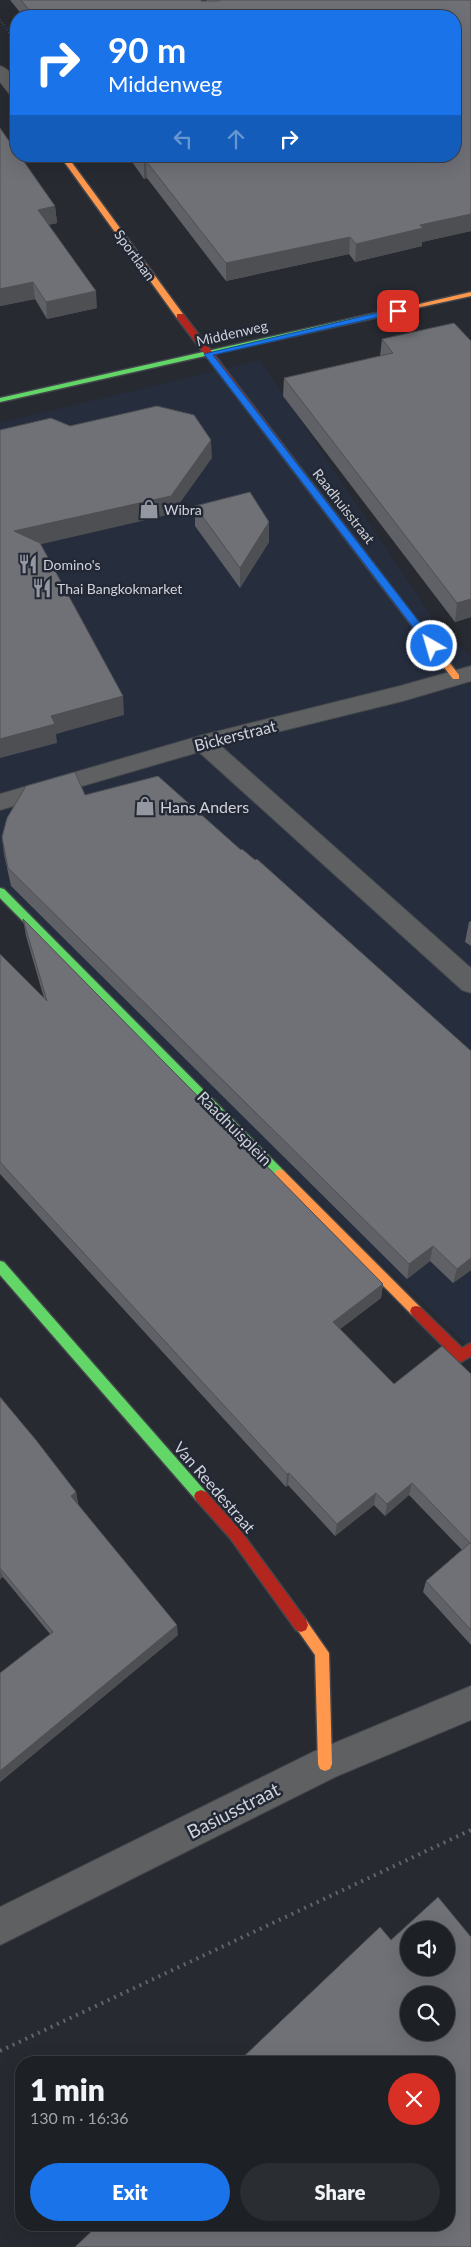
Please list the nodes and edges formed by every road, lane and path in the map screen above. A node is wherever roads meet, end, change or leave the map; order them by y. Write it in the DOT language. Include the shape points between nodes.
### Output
graph roads {
  1 [pos="0,20"];
  2 [pos="10,34"];
  3 [pos="0,71"];
  4 [pos="10,85"];
  5 [pos="67,162"];
  6 [pos="471,294"];
  7 [pos="208,354"];
  8 [pos="0,400"];
  9 [pos="464,675"];
  10 [pos="203,743"];
  11 [pos="0,802"];
  12 [pos="0,892"];
  13 [pos="471,983"];
  14 [pos="0,1266"];
  15 [pos="471,1349"];
  16 [pos="471,1703"];
  17 [pos="324,1764"];
  18 [pos="471,1830"];
  19 [pos="0,1927"];
  20 [pos="0,2051"];
  1 -- 2 [label="path"];
  3 -- 4 [label="street"];
  5 -- 7 [label="street, Sportlaan"];
  6 -- 7 [label="street, Middenweg"];
  7 -- 8 [label="street, Middenweg"];
  7 -- 9 [label="street, Raadhuisstraat"];
  9 -- 10 [label="street, Bickerstraat"];
  10 -- 11 [label="street, Bickerstraat"];
  10 -- 13 [label="street"];
  12 -- 15 [label="street, Raadhuisplein" via="461,1356"];
  14 -- 17 [label="street, Van Reedestraat" via="235,1534 322,1653"];
  16 -- 17 [label="street, Basiusstraat"];
  17 -- 19 [label="street, Basiusstraat"];
  18 -- 20 [label="path"];
}
